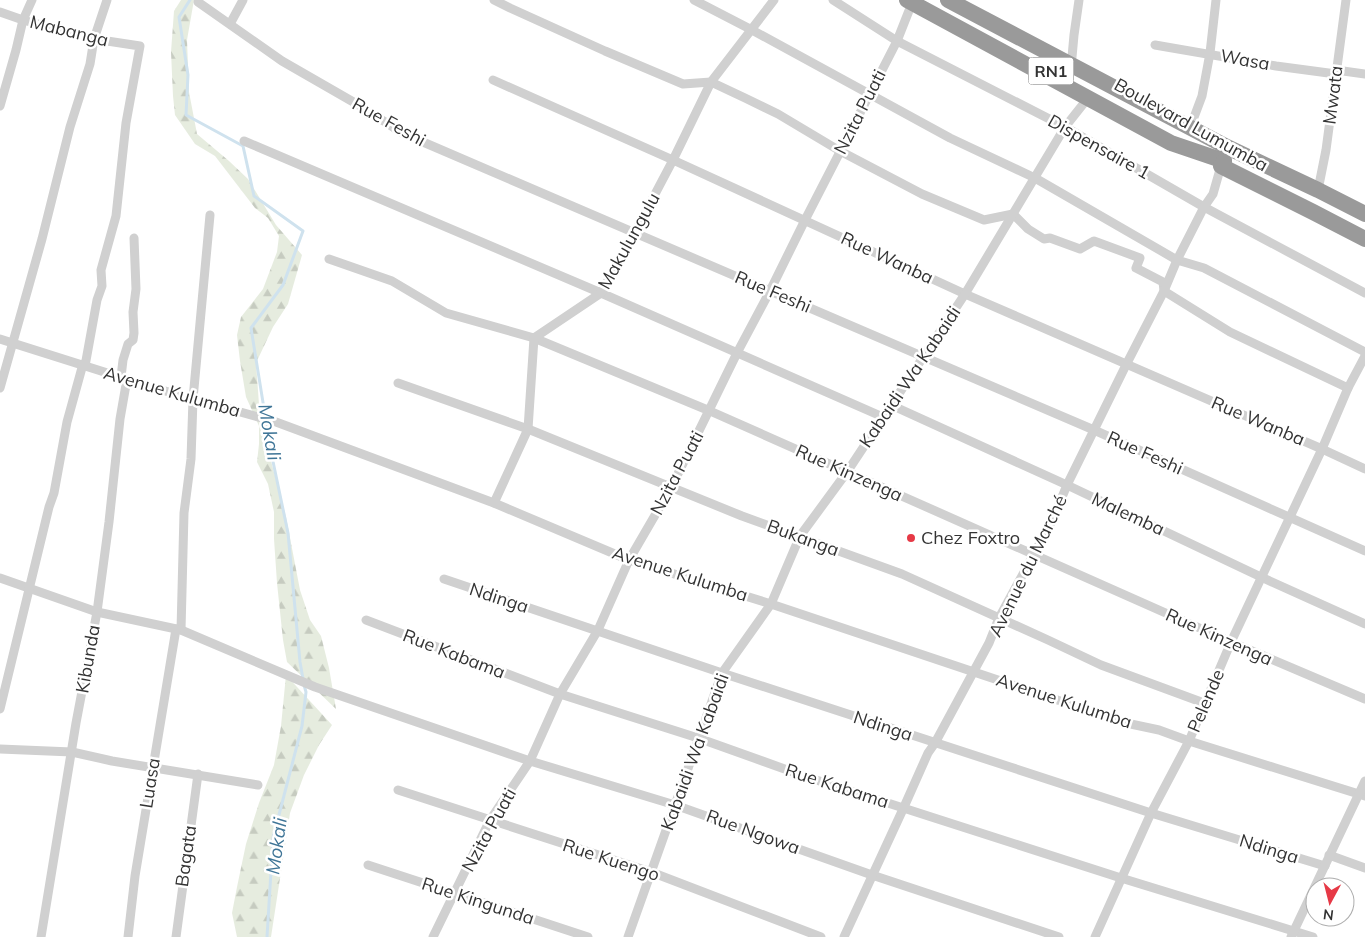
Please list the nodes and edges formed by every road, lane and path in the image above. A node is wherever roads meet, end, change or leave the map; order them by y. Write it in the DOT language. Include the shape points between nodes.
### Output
graph roads {
  1 [pos="32,0"];
  2 [pos="107,0"];
  3 [pos="242,0"];
  4 [pos="494,0"];
  5 [pos="694,0"];
  6 [pos="774,0"];
  7 [pos="834,0"];
  8 [pos="948,0"];
  9 [pos="966,0"];
  10 [pos="1079,0"];
  11 [pos="1216,0"];
  12 [pos="1346,0"];
  13 [pos="913,1"];
  14 [pos="198,2"];
  15 [pos="0,12"];
  16 [pos="23,20"];
  17 [pos="230,24"];
  18 [pos="752,30"];
  19 [pos="94,39"];
  20 [pos="897,41"];
  21 [pos="1155,45"];
  22 [pos="1210,53"];
  23 [pos="1072,57"];
  24 [pos="1336,72"];
  25 [pos="1365,74"];
  26 [pos="493,80"];
  27 [pos="711,82"];
  28 [pos="870,95"];
  29 [pos="1088,98"];
  30 [pos="0,106"];
  31 [pos="1065,127"];
  32 [pos="1187,129"];
  33 [pos="244,141"];
  34 [pos="840,151"];
  35 [pos="1224,158"];
  36 [pos="673,160"];
  37 [pos="1035,178"];
  38 [pos="1318,190"];
  39 [pos="1204,207"];
  40 [pos="1012,214"];
  41 [pos="1365,214"];
  42 [pos="210,215"];
  43 [pos="805,220"];
  44 [pos="635,232"];
  45 [pos="134,238"];
  46 [pos="1365,239"];
  47 [pos="329,260"];
  48 [pos="1177,260"];
  49 [pos="770,291"];
  50 [pos="1164,291"];
  51 [pos="601,293"];
  52 [pos="1365,293"];
  53 [pos="965,294"];
  54 [pos="534,338"];
  55 [pos="0,339"];
  56 [pos="13,343"];
  57 [pos="737,353"];
  58 [pos="1365,354"];
  59 [pos="923,356"];
  60 [pos="1126,364"];
  61 [pos="84,365"];
  62 [pos="124,378"];
  63 [pos="398,383"];
  64 [pos="0,388"];
  65 [pos="1348,388"];
  66 [pos="193,399"];
  67 [pos="891,405"];
  68 [pos="710,411"];
  69 [pos="883,417"];
  70 [pos="528,429"];
  71 [pos="1094,430"];
  72 [pos="1322,449"];
  73 [pos="1365,470"];
  74 [pos="847,472"];
  75 [pos="1068,485"];
  76 [pos="672,486"];
  77 [pos="494,503"];
  78 [pos="1289,517"];
  79 [pos="800,536"];
  80 [pos="1365,551"];
  81 [pos="1034,554"];
  82 [pos="629,560"];
  83 [pos="1261,577"];
  84 [pos="0,578"];
  85 [pos="444,580"];
  86 [pos="29,588"];
  87 [pos="771,604"];
  88 [pos="97,612"];
  89 [pos="999,618"];
  90 [pos="366,620"];
  91 [pos="1365,624"];
  92 [pos="178,630"];
  93 [pos="598,630"];
  94 [pos="1231,642"];
  95 [pos="973,672"];
  96 [pos="722,673"];
  97 [pos="560,694"];
  98 [pos="1365,699"];
  99 [pos="1204,703"];
  100 [pos="0,709"];
  101 [pos="698,738"];
  102 [pos="1189,741"];
  103 [pos="935,743"];
  104 [pos="0,749"];
  105 [pos="72,752"];
  106 [pos="530,761"];
  107 [pos="153,768"];
  108 [pos="198,774"];
  109 [pos="1365,781"];
  110 [pos="258,785"];
  111 [pos="398,790"];
  112 [pos="1362,795"];
  113 [pos="676,805"];
  114 [pos="904,808"];
  115 [pos="1151,813"];
  116 [pos="490,820"];
  117 [pos="1329,855"];
  118 [pos="368,865"];
  119 [pos="1325,866"];
  120 [pos="1365,868"];
  121 [pos="651,872"];
  122 [pos="872,875"];
  123 [pos="1121,878"];
  124 [pos="455,894"];
  125 [pos="1293,934"];
  126 [pos="41,937"];
  127 [pos="128,937"];
  128 [pos="176,937"];
  129 [pos="433,937"];
  130 [pos="588,937"];
  131 [pos="628,937"];
  132 [pos="821,937"];
  133 [pos="844,937"];
  134 [pos="1058,937"];
  135 [pos="1094,937"];
  136 [pos="1313,937"];
  1 -- 16 [label="street"];
  2 -- 19 [label="street"];
  3 -- 17 [label="street"];
  4 -- 27 [label="street" via="683,84"];
  5 -- 18 [label="street"];
  6 -- 18 [label="street, Makulungulu"];
  7 -- 20 [label="street, Dispensaire 1"];
  8 -- 32 [label="highway, Boulevard Lumumba / RN1"];
  9 -- 23 [label="highway"];
  10 -- 23 [label="street"];
  11 -- 22 [label="street"];
  12 -- 24 [label="street, Mwata"];
  13 -- 20 [label="street, Nzita Puati"];
  13 -- 29 [label="highway"];
  13 -- 32 [label="highway, Boulevard Lumumba / RN1"];
  14 -- 17 [label="street, Rue Feshi"];
  15 -- 16 [label="street, Mabanga"];
  16 -- 19 [label="street, Mabanga"];
  16 -- 30 [label="street"];
  17 -- 44 [label="street, Rue Feshi" via="282,61 402,133"];
  18 -- 27 [label="street, Makulungulu"];
  18 -- 28 [label="street"];
  19 -- 56 [label="street" via="90,64 70,127"];
  19 -- 61 [label="street, Mabanga" via="140,46 126,123 116,216 101,270 102,286"];
  20 -- 28 [label="street, Nzita Puati"];
  20 -- 31 [label="street, Dispensaire 1"];
  21 -- 22 [label="street, Wasa"];
  22 -- 24 [label="street, Wasa" via="1276,66"];
  22 -- 32 [label="street" via="1202,96"];
  23 -- 32 [label="highway"];
  24 -- 25 [label="street, Wasa"];
  24 -- 38 [label="street, Mwata"];
  26 -- 36 [label="street, Rue Wanba"];
  27 -- 34 [label="street" via="778,114"];
  27 -- 36 [label="street, Makulungulu"];
  28 -- 34 [label="street, Nzita Puati"];
  28 -- 37 [label="street"];
  29 -- 31 [label="street, Kabaidi Wa Kabaidi"];
  29 -- 35 [label="highway" via="1172,143"];
  31 -- 37 [label="street, Kabaidi Wa Kabaidi"];
  31 -- 39 [label="street, Dispensaire 1"];
  32 -- 35 [label="highway"];
  32 -- 35 [label="highway, Boulevard Lumumba / RN1"];
  33 -- 51 [label="street"];
  34 -- 40 [label="street" via="922,194 984,220"];
  34 -- 43 [label="street, Nzita Puati"];
  35 -- 38 [label="highway, Boulevard Lumumba / RN1"];
  35 -- 39 [label="street, Avenue du Marché" via="1213,194"];
  35 -- 46 [label="highway, Boulevard Lumumba / RN1"];
  36 -- 43 [label="street, Rue Wanba"];
  36 -- 44 [label="street, Makulungulu"];
  37 -- 40 [label="street, Kabaidi Wa Kabaidi"];
  37 -- 48 [label="street"];
  38 -- 41 [label="highway, Boulevard Lumumba / RN1"];
  39 -- 48 [label="street, Avenue du Marché"];
  39 -- 52 [label="street, Dispensaire 1"];
  40 -- 50 [label="street" via="1044,239 1050,238 1080,249 1094,241 1140,258 1136,268 1163,282"];
  40 -- 53 [label="street, Kabaidi Wa Kabaidi"];
  42 -- 66 [label="street, Luasa"];
  43 -- 49 [label="street, Nzita Puati"];
  43 -- 53 [label="street, Rue Wanba"];
  44 -- 49 [label="street, Rue Feshi"];
  44 -- 51 [label="street, Makulungulu"];
  45 -- 62 [label="street, Kibunda" via="134,333 126,352"];
  47 -- 54 [label="street, Rue Kinzenga" via="392,281 446,313"];
  48 -- 50 [label="street, Avenue du Marché"];
  48 -- 58 [label="street" via="1204,268"];
  49 -- 57 [label="street, Nzita Puati"];
  49 -- 59 [label="street, Rue Feshi"];
  50 -- 60 [label="street, Avenue du Marché"];
  50 -- 65 [label="street" via="1230,332"];
  51 -- 54 [label="street, Makulungulu"];
  51 -- 57 [label="street"];
  53 -- 59 [label="street, Kabaidi Wa Kabaidi"];
  53 -- 60 [label="street, Rue Wanba"];
  54 -- 68 [label="street, Rue Kinzenga"];
  54 -- 70 [label="street"];
  55 -- 56 [label="street, Avenue Kulumba"];
  56 -- 61 [label="street, Avenue Kulumba"];
  56 -- 64 [label="street"];
  57 -- 68 [label="street, Nzita Puati"];
  57 -- 69 [label="street"];
  58 -- 65 [label="street, Pelende"];
  59 -- 67 [label="street, Kabaidi Wa Kabaidi"];
  59 -- 71 [label="street, Rue Feshi"];
  60 -- 71 [label="street, Avenue du Marché"];
  60 -- 72 [label="street, Rue Wanba"];
  61 -- 62 [label="street, Avenue Kulumba"];
  61 -- 86 [label="street" via="67,422 54,493"];
  62 -- 66 [label="street, Avenue Kulumba"];
  62 -- 88 [label="street, Kibunda"];
  63 -- 70 [label="street, Bukanga"];
  65 -- 72 [label="street, Pelende"];
  66 -- 77 [label="street, Avenue Kulumba" via="276,422"];
  66 -- 92 [label="street, Luasa"];
  67 -- 69 [label="street, Kabaidi Wa Kabaidi"];
  67 -- 75 [label="street, Malemba"];
  68 -- 74 [label="street, Rue Kinzenga"];
  68 -- 76 [label="street, Nzita Puati"];
  69 -- 74 [label="street, Kabaidi Wa Kabaidi"];
  70 -- 76 [label="street, Bukanga"];
  70 -- 77 [label="street"];
  71 -- 75 [label="street, Avenue du Marché"];
  71 -- 78 [label="street, Rue Feshi"];
  72 -- 73 [label="street, Rue Wanba"];
  72 -- 78 [label="street, Pelende"];
  74 -- 79 [label="street, Kabaidi Wa Kabaidi"];
  74 -- 81 [label="street, Rue Kinzenga"];
  75 -- 81 [label="street, Avenue du Marché"];
  75 -- 83 [label="street, Malemba"];
  76 -- 79 [label="street, Bukanga"];
  76 -- 82 [label="street, Nzita Puati"];
  77 -- 82 [label="street, Avenue Kulumba"];
  78 -- 80 [label="street, Rue Feshi"];
  78 -- 83 [label="street, Pelende"];
  79 -- 87 [label="street, Kabaidi Wa Kabaidi"];
  79 -- 89 [label="street, Bukanga" via="902,574"];
  81 -- 89 [label="street, Avenue du Marché"];
  81 -- 94 [label="street, Rue Kinzenga"];
  82 -- 87 [label="street, Avenue Kulumba"];
  82 -- 93 [label="street, Nzita Puati"];
  83 -- 91 [label="street, Malemba"];
  83 -- 94 [label="street, Pelende"];
  84 -- 86 [label="street, Rue Ngowa"];
  85 -- 93 [label="street, Ndinga"];
  86 -- 88 [label="street, Rue Ngowa"];
  86 -- 100 [label="street"];
  87 -- 95 [label="street, Avenue Kulumba"];
  87 -- 96 [label="street, Kabaidi Wa Kabaidi"];
  88 -- 92 [label="street, Rue Ngowa"];
  88 -- 105 [label="street, Kibunda"];
  89 -- 95 [label="street, Avenue du Marché"];
  89 -- 99 [label="street, Bukanga" via="1101,665"];
  90 -- 97 [label="street, Rue Kabama"];
  92 -- 106 [label="street, Rue Ngowa" via="315,687"];
  92 -- 107 [label="street, Luasa"];
  93 -- 96 [label="street, Ndinga"];
  93 -- 97 [label="street, Nzita Puati"];
  94 -- 98 [label="street, Rue Kinzenga"];
  94 -- 99 [label="street, Pelende"];
  95 -- 102 [label="street, Avenue Kulumba"];
  95 -- 103 [label="street, Avenue du Marché"];
  96 -- 101 [label="street, Kabaidi Wa Kabaidi"];
  96 -- 103 [label="street, Ndinga"];
  97 -- 101 [label="street, Rue Kabama"];
  97 -- 106 [label="street, Nzita Puati"];
  99 -- 102 [label="street, Pelende"];
  101 -- 113 [label="street, Kabaidi Wa Kabaidi"];
  101 -- 114 [label="street, Rue Kabama"];
  102 -- 112 [label="street, Avenue Kulumba"];
  102 -- 115 [label="street, Pelende"];
  103 -- 114 [label="street, Avenue du Marché"];
  103 -- 115 [label="street, Ndinga"];
  104 -- 105 [label="street"];
  105 -- 107 [label="street"];
  105 -- 126 [label="street, Kibunda"];
  106 -- 113 [label="street, Rue Ngowa"];
  106 -- 116 [label="street, Nzita Puati"];
  107 -- 108 [label="street"];
  107 -- 127 [label="street, Luasa"];
  108 -- 110 [label="street"];
  108 -- 128 [label="street, Bagata"];
  109 -- 112 [label="street"];
  111 -- 116 [label="street, Rue Kuengo"];
  112 -- 117 [label="street"];
  113 -- 121 [label="street, Kabaidi Wa Kabaidi"];
  113 -- 122 [label="street, Rue Ngowa"];
  114 -- 122 [label="street, Avenue du Marché"];
  114 -- 123 [label="street, Rue Kabama"];
  115 -- 119 [label="street, Ndinga"];
  115 -- 123 [label="street, Pelende"];
  116 -- 121 [label="street, Rue Kuengo"];
  116 -- 124 [label="street, Nzita Puati"];
  117 -- 119 [label="street"];
  117 -- 120 [label="street"];
  118 -- 124 [label="street, Rue Kingunda"];
  119 -- 125 [label="street"];
  121 -- 131 [label="street, Kabaidi Wa Kabaidi"];
  121 -- 132 [label="street, Rue Kuengo"];
  122 -- 133 [label="street, Avenue du Marché"];
  122 -- 134 [label="street, Rue Ngowa"];
  123 -- 125 [label="street, Rue Kabama"];
  123 -- 135 [label="street, Pelende"];
  124 -- 129 [label="street, Nzita Puati"];
  124 -- 130 [label="street, Rue Kingunda"];
  125 -- 136 [label="street, Rue Kabama"];
}
